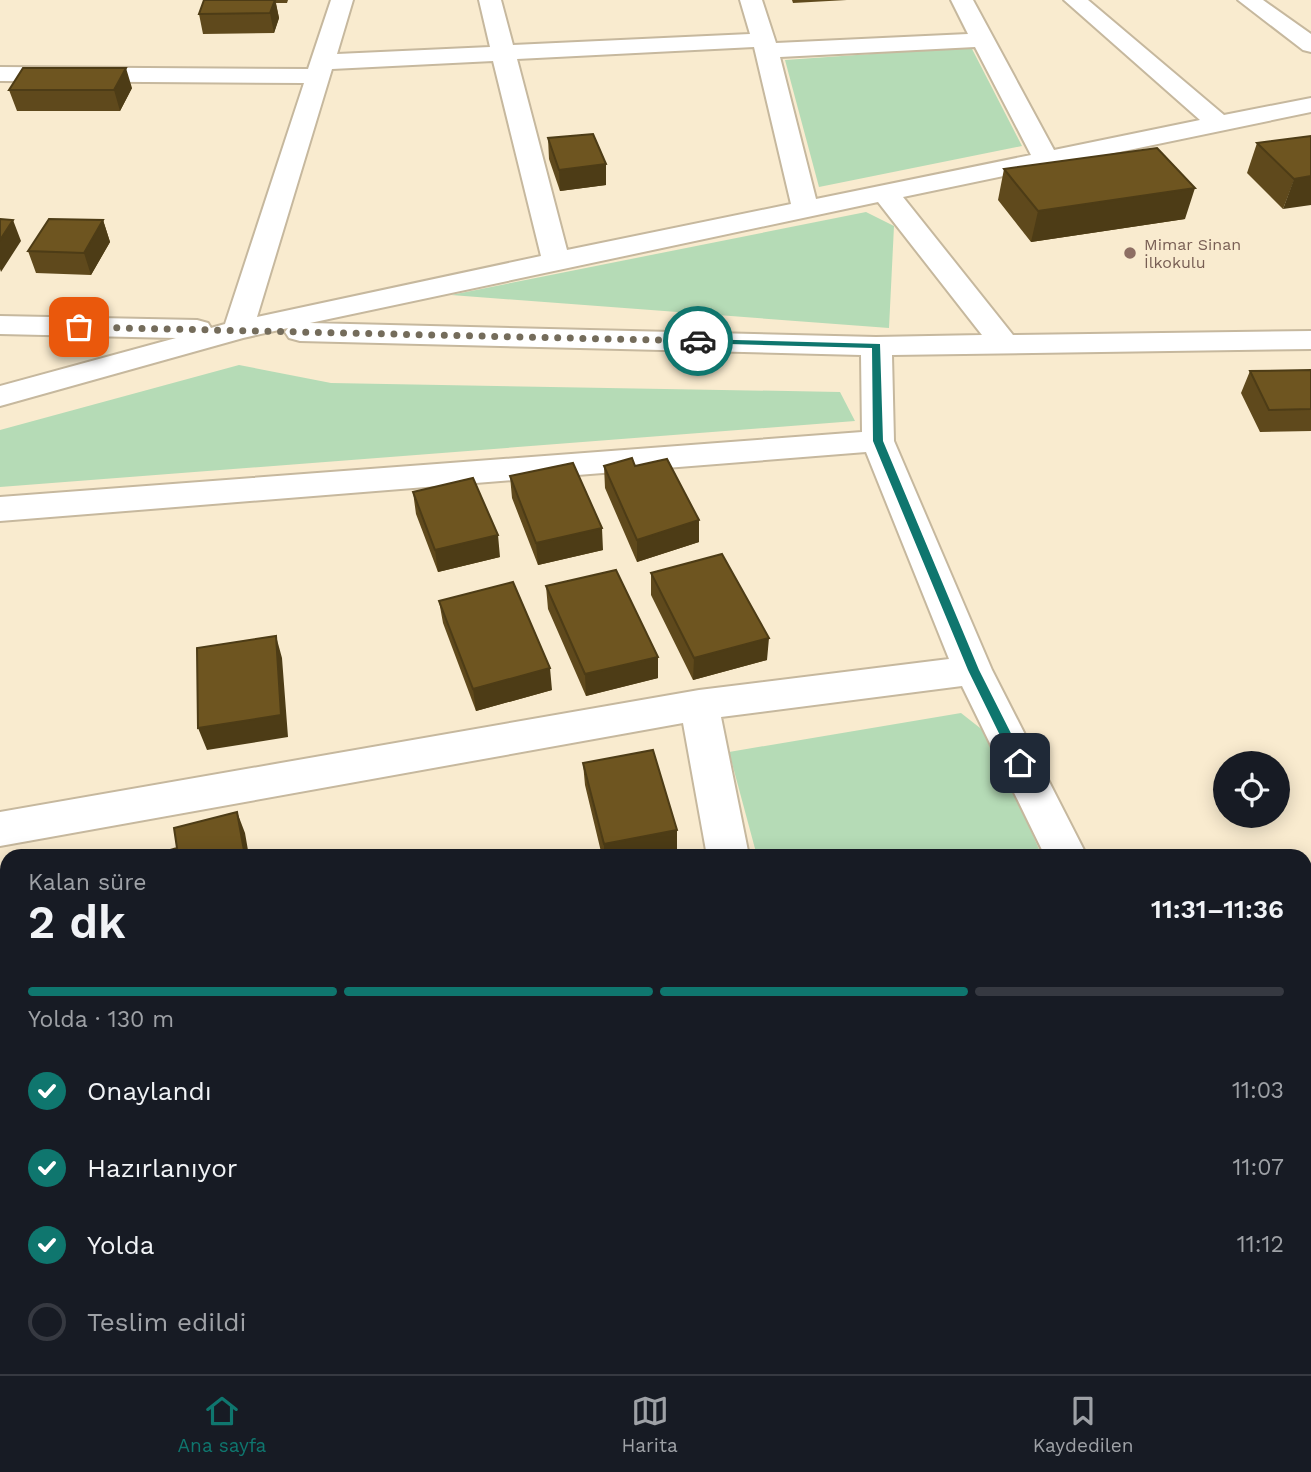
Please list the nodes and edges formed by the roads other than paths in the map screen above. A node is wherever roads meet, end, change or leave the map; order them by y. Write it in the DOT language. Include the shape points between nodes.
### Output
graph roads {
  1 [pos="342,0"];
  2 [pos="490,0"];
  3 [pos="751,0"];
  4 [pos="962,0"];
  5 [pos="1076,0"];
  6 [pos="1249,0"];
  7 [pos="982,40"];
  8 [pos="764,45"];
  9 [pos="1311,45"];
  10 [pos="504,53"];
  11 [pos="320,69"];
  12 [pos="2,77"];
  13 [pos="1311,104"];
  14 [pos="1219,124"];
  15 [pos="1046,159"];
  16 [pos="885,193"];
  17 [pos="805,208"];
  18 [pos="556,261"];
  19 [pos="0,325"];
  20 [pos="238,330"];
  21 [pos="1311,340"];
  22 [pos="1004,344"];
  23 [pos="876,346"];
  24 [pos="0,396"];
  25 [pos="878,441"];
  26 [pos="0,509"];
  27 [pos="974,670"];
  28 [pos="699,705"];
  29 [pos="0,829"];
  30 [pos="727,849"];
  31 [pos="1063,849"];
  1 -- 11 [label="street"];
  2 -- 10 [label="street"];
  3 -- 8 [label="street"];
  4 -- 7 [label="street"];
  5 -- 14 [label="street"];
  6 -- 9 [label="street"];
  7 -- 8 [label="street"];
  7 -- 15 [label="street"];
  8 -- 10 [label="street"];
  8 -- 17 [label="street"];
  10 -- 11 [label="street"];
  10 -- 18 [label="street"];
  11 -- 12 [label="street"];
  11 -- 20 [label="street"];
  13 -- 14 [label="street"];
  14 -- 15 [label="street"];
  15 -- 16 [label="street"];
  16 -- 17 [label="street"];
  16 -- 22 [label="street"];
  17 -- 18 [label="street"];
  18 -- 20 [label="street"];
  19 -- 20 [label="street"];
  20 -- 23 [label="street"];
  20 -- 24 [label="street"];
  21 -- 22 [label="street"];
  22 -- 23 [label="street"];
  23 -- 25 [label="street"];
  25 -- 26 [label="street"];
  25 -- 27 [label="street"];
  27 -- 28 [label="street"];
  27 -- 31 [label="street"];
  28 -- 29 [label="street"];
  28 -- 30 [label="street"];
}
